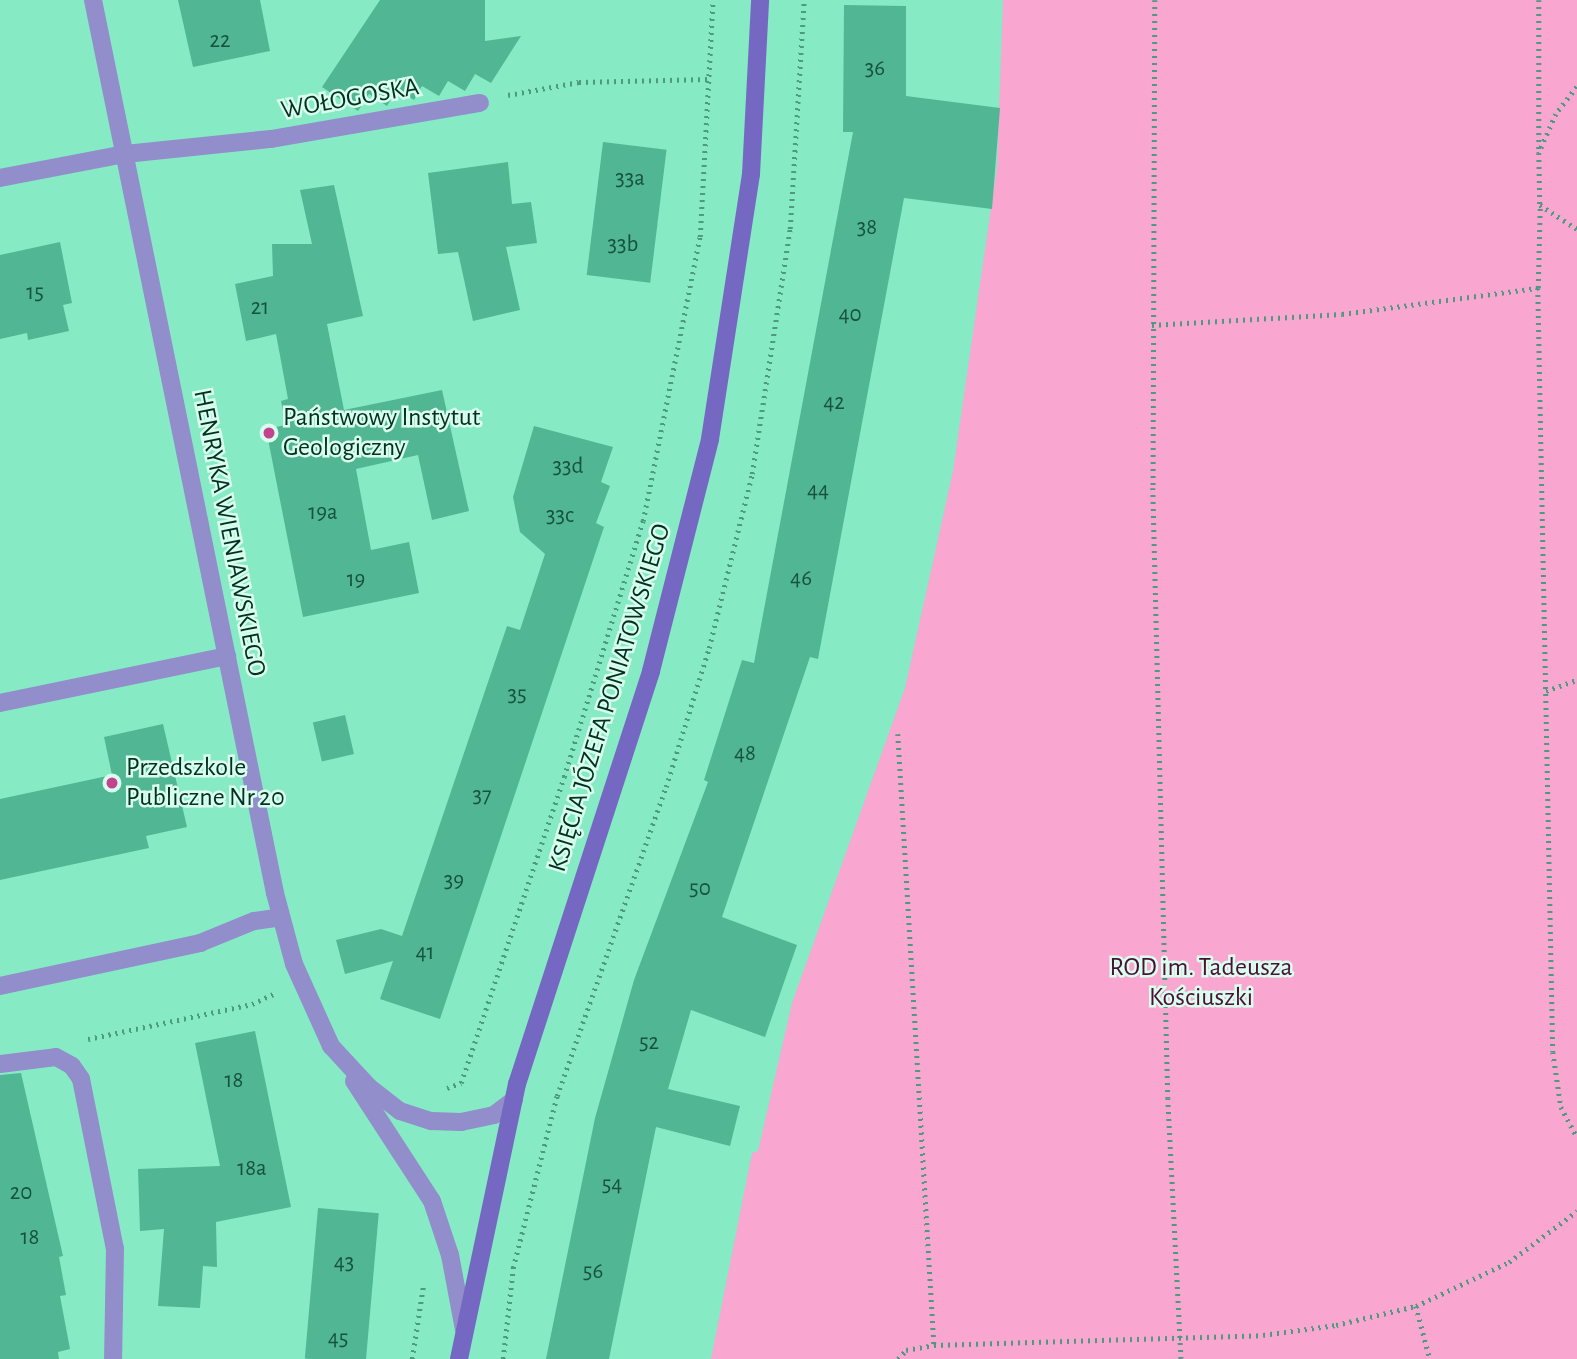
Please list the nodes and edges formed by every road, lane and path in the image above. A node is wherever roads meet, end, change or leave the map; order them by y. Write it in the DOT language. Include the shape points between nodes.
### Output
graph roads {
  1 [pos="93,0"];
  2 [pos="713,0"];
  3 [pos="760,0"];
  4 [pos="1155,0"];
  5 [pos="1539,0"];
  6 [pos="709,79"];
  7 [pos="1577,87"];
  8 [pos="480,103"];
  9 [pos="1539,153"];
  10 [pos="125,154"];
  11 [pos="0,178"];
  12 [pos="1540,205"];
  13 [pos="1577,229"];
  14 [pos="1538,288"];
  15 [pos="1152,325"];
  16 [pos="227,656"];
  17 [pos="1577,680"];
  18 [pos="1546,691"];
  19 [pos="0,703"];
  20 [pos="898,734"];
  21 [pos="281,917"];
  22 [pos="0,986"];
  23 [pos="277,993"];
  24 [pos="62,1060"];
  25 [pos="0,1064"];
  26 [pos="346,1065"];
  27 [pos="438,1092"];
  28 [pos="514,1100"];
  29 [pos="1577,1137"];
  30 [pos="1577,1211"];
  31 [pos="1416,1306"];
  32 [pos="464,1330"];
  33 [pos="1181,1338"];
  34 [pos="934,1345"];
  35 [pos="113,1359"];
  36 [pos="459,1359"];
  37 [pos="898,1359"];
  38 [pos="1181,1359"];
  39 [pos="1430,1359"];
  1 -- 10 [label="street, HENRYKA WIENIAWSKIEGO"];
  2 -- 6 [label="path"];
  3 -- 28 [label="street, KSIĘCIA JÓZEFA PONIATOWSKIEGO" via="751,174 710,439 652,671 549,979"];
  4 -- 15 [label="path"];
  5 -- 9 [label="path"];
  6 -- 8 [label="path" via="579,82"];
  6 -- 27 [label="path" via="700,237 643,521 564,777 461,1083"];
  7 -- 9 [label="path" via="1556,114"];
  8 -- 10 [label="street, WOŁOGOSKA" via="271,139"];
  9 -- 12 [label="path"];
  10 -- 11 [label="street, WOŁOGOSKA"];
  10 -- 16 [label="street, HENRYKA WIENIAWSKIEGO"];
  12 -- 13 [label="path"];
  12 -- 14 [label="path"];
  14 -- 15 [label="path" via="1342,314"];
  14 -- 18 [label="path"];
  15 -- 33 [label="path" via="1168,1098"];
  16 -- 19 [label="street"];
  16 -- 21 [label="street, HENRYKA WIENIAWSKIEGO"];
  17 -- 18 [label="path"];
  18 -- 29 [label="path" via="1553,1052 1561,1107"];
  20 -- 34 [label="path"];
  21 -- 22 [label="street" via="254,921 200,943"];
  21 -- 26 [label="street, HENRYKA WIENIAWSKIEGO" via="315,1015"];
  23 -- 24 [label="path" via="251,1004 90,1037"];
  24 -- 25 [label="street" via="36,1057"];
  24 -- 35 [label="street" via="81,1079 115,1249"];
  26 -- 28 [label="street, HENRYKA WIENIAWSKIEGO" via="400,1111 431,1121 479,1120 495,1115"];
  26 -- 32 [label="street, HENRYKA WIENIAWSKIEGO" via="432,1201 450,1255"];
  28 -- 32 [label="street, KSIĘCIA JÓZEFA PONIATOWSKIEGO"];
  30 -- 31 [label="path" via="1508,1262"];
  31 -- 33 [label="path" via="1336,1325 1263,1335"];
  31 -- 39 [label="path"];
  32 -- 36 [label="street, KSIĘCIA JÓZEFA PONIATOWSKIEGO"];
  33 -- 34 [label="path"];
  33 -- 38 [label="path"];
  34 -- 37 [label="path" via="905,1350"];
}
